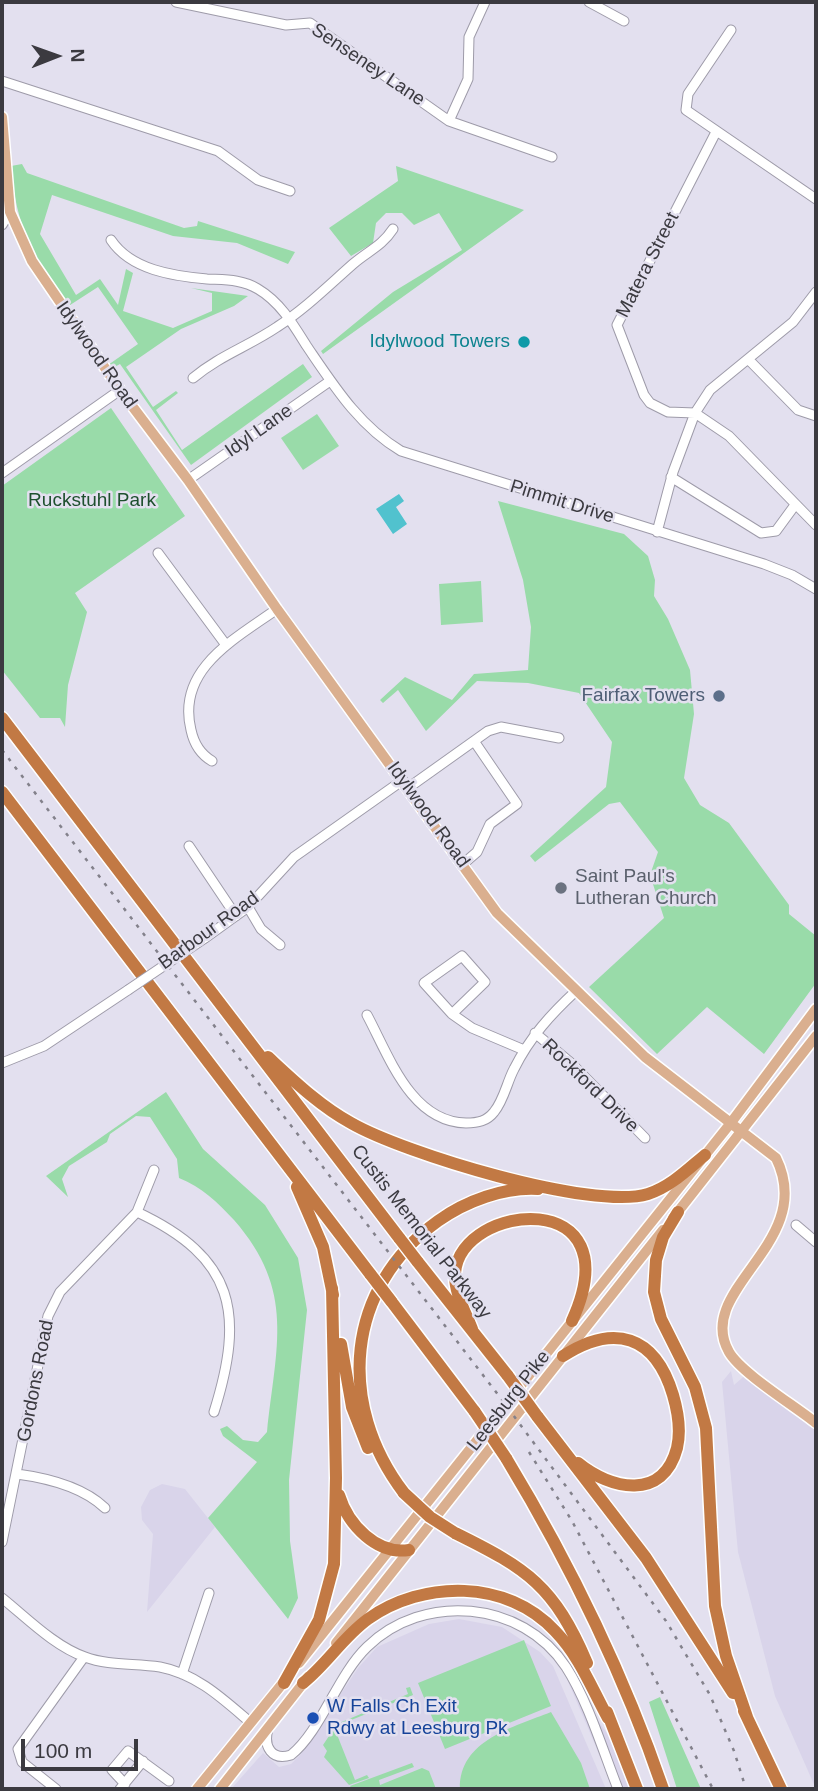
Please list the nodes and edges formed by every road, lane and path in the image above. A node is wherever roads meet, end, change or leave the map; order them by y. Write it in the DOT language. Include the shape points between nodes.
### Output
graph roads {
  1 [pos="176,2"];
  2 [pos="485,2"];
  3 [pos="589,2"];
  4 [pos="624,21"];
  5 [pos="732,30"];
  6 [pos="2,81"];
  7 [pos="2,117"];
  8 [pos="449,121"];
  9 [pos="716,132"];
  10 [pos="2,145"];
  11 [pos="552,157"];
  12 [pos="290,191"];
  13 [pos="816,199"];
  14 [pos="10,212"];
  15 [pos="2,225"];
  16 [pos="393,229"];
  17 [pos="111,240"];
  18 [pos="816,292"];
  19 [pos="289,319"];
  20 [pos="748,359"];
  21 [pos="193,378"];
  22 [pos="330,381"];
  23 [pos="120,390"];
  24 [pos="695,413"];
  25 [pos="816,416"];
  26 [pos="2,473"];
  27 [pos="671,477"];
  28 [pos="188,480"];
  29 [pos="796,505"];
  30 [pos="814,523"];
  31 [pos="657,532"];
  32 [pos="816,533"];
  33 [pos="158,553"];
  34 [pos="816,589"];
  35 [pos="277,609"];
  36 [pos="226,645"];
  37 [pos="2,718"];
  38 [pos="559,738"];
  39 [pos="474,741"];
  40 [pos="212,761"];
  41 [pos="406,784"];
  42 [pos="2,792"];
  43 [pos="189,846"];
  44 [pos="463,864"];
  45 [pos="248,907"];
  46 [pos="236,916"];
  47 [pos="280,945"];
  48 [pos="577,990"];
  49 [pos="816,1009"];
  50 [pos="452,1014"];
  51 [pos="367,1016"];
  52 [pos="237,1028"];
  53 [pos="535,1034"];
  54 [pos="816,1036"];
  55 [pos="524,1050"];
  56 [pos="2,1063"];
  57 [pos="730,1124"];
  58 [pos="261,1131"];
  59 [pos="741,1132"];
  60 [pos="645,1138"];
  61 [pos="705,1156"];
  62 [pos="154,1170"];
  63 [pos="566,1191"];
  64 [pos="797,1195"];
  65 [pos="137,1212"];
  66 [pos="678,1212"];
  67 [pos="797,1220"];
  68 [pos="789,1239"];
  69 [pos="816,1242"];
  70 [pos="772,1260"];
  71 [pos="332,1288"];
  72 [pos="572,1321"];
  73 [pos="472,1329"];
  74 [pos="563,1356"];
  75 [pos="214,1412"];
  76 [pos="816,1423"];
  77 [pos="562,1449"];
  78 [pos="17,1474"];
  79 [pos="336,1478"];
  80 [pos="400,1488"];
  81 [pos="105,1508"];
  82 [pos="2,1542"];
  83 [pos="409,1550"];
  84 [pos="390,1551"];
  85 [pos="209,1593"];
  86 [pos="2,1598"];
  87 [pos="84,1657"];
  88 [pos="182,1674"];
  89 [pos="284,1683"];
  90 [pos="303,1683"];
  91 [pos="747,1717"];
  92 [pos="608,1718"];
  93 [pos="251,1723"];
  94 [pos="270,1726"];
  95 [pos="143,1761"];
  96 [pos="169,1781"];
  97 [pos="123,1786"];
  98 [pos="51,1788"];
  99 [pos="197,1789"];
  100 [pos="220,1789"];
  101 [pos="618,1789"];
  102 [pos="637,1789"];
  103 [pos="663,1789"];
  104 [pos="781,1789"];
  1 -- 8 [label="street, Senseney Lane" via="286,25 310,23"];
  2 -- 8 [label="street" via="469,37 468,79"];
  3 -- 4 [label="street"];
  5 -- 9 [label="street" via="688,93 686,110"];
  6 -- 12 [label="street" via="219,151 258,180"];
  7 -- 10 [label="main road, Idylwood Road"];
  8 -- 11 [label="street, Senseney Lane"];
  9 -- 13 [label="street"];
  9 -- 24 [label="street, Matera Street" via="617,325 650,403 668,412"];
  10 -- 14 [label="main road, Idylwood Road"];
  14 -- 15 [label="street"];
  14 -- 23 [label="main road, Idylwood Road" via="34,265"];
  16 -- 19 [label="street" via="384,243"];
  17 -- 19 [label="street, Pimmit Drive" via="119,252 155,270 256,287"];
  18 -- 20 [label="street" via="793,322"];
  19 -- 21 [label="street" via="213,361"];
  19 -- 22 [label="street, Pimmit Drive"];
  20 -- 24 [label="street" via="710,390"];
  20 -- 25 [label="street" via="798,410"];
  22 -- 28 [label="street, Idyl Lane"];
  22 -- 31 [label="street, Pimmit Drive" via="369,429 401,451"];
  23 -- 26 [label="street"];
  23 -- 28 [label="main road, Idylwood Road"];
  24 -- 27 [label="street"];
  24 -- 29 [label="street, Matera Street" via="744,448"];
  27 -- 29 [label="street" via="761,533 776,531"];
  27 -- 31 [label="street"];
  28 -- 35 [label="main road, Idylwood Road"];
  29 -- 30 [label="street, Matera Street"];
  30 -- 32 [label="street, Matera Street"];
  31 -- 34 [label="street, Pimmit Drive" via="764,564"];
  33 -- 36 [label="street"];
  35 -- 36 [label="street"];
  35 -- 41 [label="main road, Idylwood Road"];
  36 -- 40 [label="street" via="204,666 189,702 193,739"];
  37 -- 52 [label="highway, Custis Memorial Parkway"];
  38 -- 39 [label="street, Barbour Road" via="501,727"];
  39 -- 41 [label="street, Barbour Road"];
  39 -- 44 [label="street" via="517,804 490,824 477,852"];
  41 -- 44 [label="main road, Idylwood Road"];
  41 -- 45 [label="street, Barbour Road" via="295,857"];
  42 -- 58 [label="highway"];
  43 -- 46 [label="street"];
  44 -- 48 [label="main road, Idylwood Road" via="498,915"];
  45 -- 46 [label="street, Barbour Road"];
  45 -- 47 [label="street" via="261,929"];
  46 -- 56 [label="street, Barbour Road, bridge" via="44,1046"];
  48 -- 53 [label="street"];
  48 -- 57 [label="main road, Idylwood Road" via="645,1057"];
  49 -- 57 [label="main road, Leesburg Pike"];
  50 -- 50 [label="street" via="424,983 461,956 485,982"];
  50 -- 55 [label="street" via="472,1028"];
  51 -- 55 [label="street" via="419,1104 447,1120 483,1122 496,1109"];
  52 -- 63 [label="highway" via="317,1100 373,1135 431,1157"];
  52 -- 73 [label="highway, Custis Memorial Parkway, bridge"];
  53 -- 55 [label="street"];
  53 -- 60 [label="street, Rockford Drive" via="571,1063"];
  54 -- 59 [label="main road, Leesburg Pike"];
  57 -- 59 [label="main road, Idylwood Road"];
  57 -- 61 [label="main road, Leesburg Pike"];
  58 -- 71 [label="highway" via="308,1208"];
  58 -- 103 [label="highway, bridge" via="506,1458 592,1611"];
  59 -- 64 [label="main road, Idylwood Road" via="783,1166"];
  59 -- 66 [label="main road, Leesburg Pike"];
  61 -- 63 [label="highway" via="648,1194 618,1199"];
  61 -- 72 [label="main road, Leesburg Pike"];
  62 -- 65 [label="street, Gordons Road"];
  63 -- 80 [label="highway" via="517,1190 461,1208 423,1233 388,1272 366,1321 359,1383 372,1439"];
  65 -- 75 [label="street" via="172,1230 203,1254 222,1285 228,1335"];
  65 -- 78 [label="street, Gordons Road" via="53,1304"];
  66 -- 74 [label="main road, Leesburg Pike"];
  66 -- 91 [label="highway" via="656,1260 654,1292 661,1320 695,1387 706,1428 715,1606"];
  67 -- 68 [label="main road"];
  67 -- 69 [label="street"];
  70 -- 76 [label="main road" via="730,1312 724,1328 726,1346 734,1360"];
  71 -- 79 [label="highway"];
  71 -- 80 [label="highway" via="358,1427 373,1457"];
  72 -- 73 [label="highway" via="587,1279 583,1247 562,1226 528,1219 482,1231 464,1248 456,1267 456,1285"];
  72 -- 84 [label="main road, Leesburg Pike"];
  73 -- 77 [label="highway, Custis Memorial Parkway, bridge"];
  74 -- 77 [label="highway" via="594,1339 622,1338 640,1345 663,1368 679,1435 674,1456 662,1473 634,1486 602,1480"];
  74 -- 83 [label="main road, Leesburg Pike"];
  77 -- 91 [label="highway, Custis Memorial Parkway" via="678,1604"];
  78 -- 81 [label="street" via="68,1487"];
  78 -- 82 [label="street, Gordons Road"];
  79 -- 84 [label="highway" via="340,1500 352,1520"];
  79 -- 89 [label="highway" via="329,1590 319,1620"];
  80 -- 92 [label="highway, bridge" via="430,1517 516,1565 552,1597 574,1632"];
  83 -- 84 [label="highway"];
  83 -- 90 [label="main road, Leesburg Pike"];
  84 -- 89 [label="main road, Leesburg Pike"];
  85 -- 88 [label="street"];
  86 -- 87 [label="street"];
  87 -- 88 [label="street"];
  87 -- 98 [label="street" via="18,1749 22,1762"];
  88 -- 93 [label="street" via="216,1693"];
  89 -- 93 [label="main road, Leesburg Pike"];
  90 -- 92 [label="highway" via="326,1665 357,1627 385,1608 424,1593 467,1591 513,1602 549,1625 578,1659"];
  90 -- 94 [label="main road, Leesburg Pike"];
  91 -- 104 [label="highway, Custis Memorial Parkway"];
  92 -- 102 [label="highway"];
  93 -- 99 [label="main road, Leesburg Pike"];
  94 -- 100 [label="main road, Leesburg Pike"];
  94 -- 101 [label="street" via="266,1738 270,1751 288,1757 357,1658 379,1637 406,1620 427,1614 484,1612 526,1629 558,1657 574,1682"];
  95 -- 96 [label="street"];
  95 -- 97 [label="street"];
  95 -- 97 [label="street" via="132,1752 124,1753 112,1770"];
}
